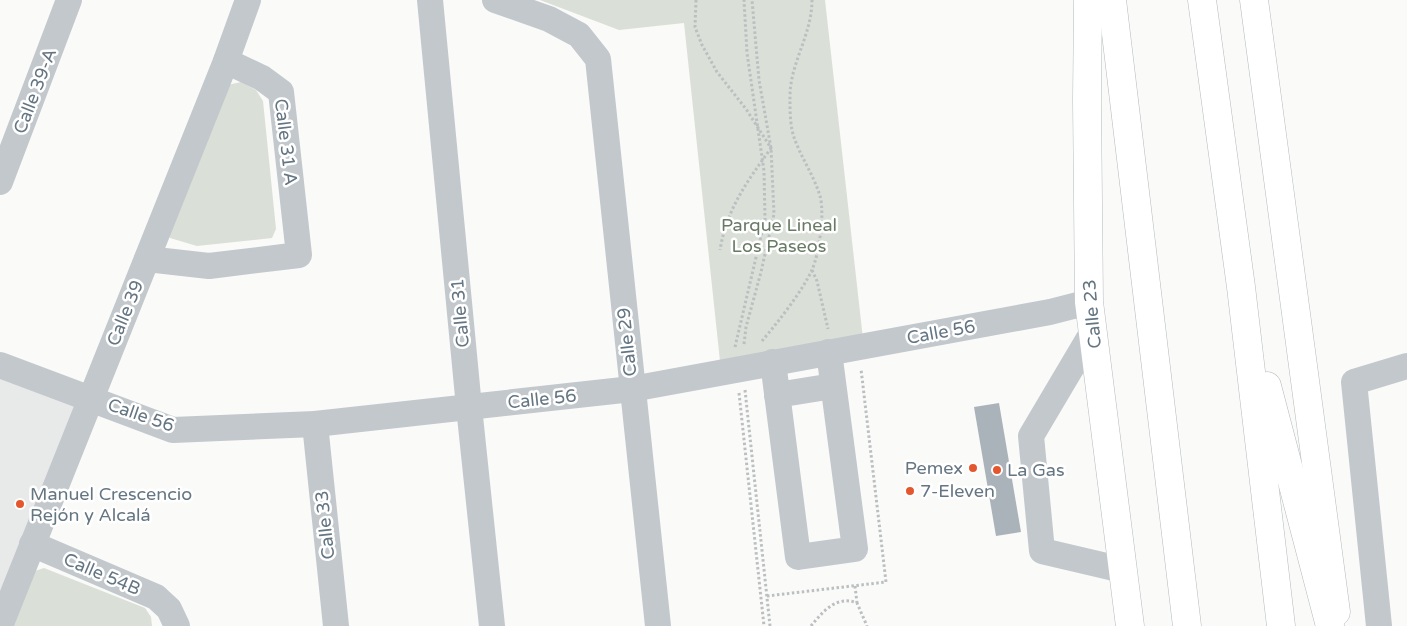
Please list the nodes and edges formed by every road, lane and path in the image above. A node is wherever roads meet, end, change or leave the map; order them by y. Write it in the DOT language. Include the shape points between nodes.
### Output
graph roads {
  1 [pos="69,0"];
  2 [pos="248,0"];
  3 [pos="430,0"];
  4 [pos="495,0"];
  5 [pos="696,0"];
  6 [pos="744,0"];
  7 [pos="752,0"];
  8 [pos="812,0"];
  9 [pos="1088,0"];
  10 [pos="1112,0"];
  11 [pos="1202,0"];
  12 [pos="1254,0"];
  13 [pos="226,60"];
  14 [pos="758,127"];
  15 [pos="771,148"];
  16 [pos="762,160"];
  17 [pos="0,182"];
  18 [pos="720,250"];
  19 [pos="147,259"];
  20 [pos="812,269"];
  21 [pos="1241,287"];
  22 [pos="1088,302"];
  23 [pos="1092,333"];
  24 [pos="829,343"];
  25 [pos="764,355"];
  26 [pos="0,365"];
  27 [pos="1407,366"];
  28 [pos="741,368"];
  29 [pos="833,386"];
  30 [pos="632,389"];
  31 [pos="777,395"];
  32 [pos="91,398"];
  33 [pos="469,407"];
  34 [pos="315,424"];
  35 [pos="32,544"];
  36 [pos="1123,570"];
  37 [pos="854,586"];
  38 [pos="857,603"];
  39 [pos="173,617"];
  40 [pos="0,626"];
  41 [pos="336,626"];
  42 [pos="492,626"];
  43 [pos="658,626"];
  44 [pos="764,626"];
  45 [pos="770,626"];
  46 [pos="812,626"];
  47 [pos="867,626"];
  48 [pos="1130,626"];
  49 [pos="1187,626"];
  50 [pos="1281,626"];
  51 [pos="1330,626"];
  52 [pos="1338,626"];
  53 [pos="1379,626"];
  1 -- 17 [label="street, Calle 39-A"];
  2 -- 13 [label="street, Calle 39"];
  3 -- 33 [label="street, Calle 31"];
  4 -- 30 [label="street, Calle 29" via="549,19 579,35 598,58"];
  5 -- 14 [label="path" via="695,27 702,45 717,72"];
  6 -- 14 [label="path" via="747,53"];
  7 -- 15 [label="path" via="759,80"];
  8 -- 20 [label="path" via="812,15 792,74 790,97 795,140 811,173 822,209"];
  9 -- 22 [label="main road, Calle 23"];
  10 -- 49 [label="main road"];
  11 -- 21 [label="main road"];
  12 -- 52 [label="main road"];
  13 -- 19 [label="street, Calle 39"];
  13 -- 19 [label="street, Calle 31 A" via="282,92 299,255 209,266"];
  14 -- 15 [label="path"];
  14 -- 16 [label="path"];
  15 -- 16 [label="path"];
  15 -- 28 [label="path" via="774,214 746,327"];
  16 -- 18 [label="path" via="739,195 724,229"];
  16 -- 28 [label="path" via="765,218 733,354"];
  19 -- 32 [label="street, Calle 39"];
  20 -- 24 [label="path" via="823,304"];
  20 -- 25 [label="path" via="778,322"];
  21 -- 50 [label="main road"];
  21 -- 51 [label="main road"];
  22 -- 23 [label="main road, Calle 23"];
  22 -- 24 [label="street, Calle 56" via="1040,314"];
  23 -- 36 [label="main road, Calle 23"];
  23 -- 36 [label="street" via="1031,436 1042,551"];
  24 -- 25 [label="street, Calle 56"];
  24 -- 29 [label="street"];
  25 -- 28 [label="street, Calle 56"];
  25 -- 31 [label="street"];
  26 -- 32 [label="street, Calle 56"];
  27 -- 53 [label="street" via="1354,382"];
  28 -- 30 [label="street, Calle 56"];
  28 -- 44 [label="path"];
  28 -- 45 [label="path"];
  29 -- 31 [label="street"];
  29 -- 31 [label="street" via="855,549 798,557"];
  30 -- 33 [label="street, Calle 56"];
  30 -- 43 [label="street, Calle 29"];
  32 -- 34 [label="street, Calle 56" via="173,430"];
  32 -- 35 [label="street, Calle 39"];
  33 -- 34 [label="street, Calle 56"];
  33 -- 42 [label="street, Calle 31"];
  34 -- 41 [label="street, Calle 33"];
  35 -- 39 [label="street, Calle 54B" via="156,597"];
  35 -- 40 [label="street, Calle 39"];
  36 -- 48 [label="main road, Calle 23"];
  37 -- 38 [label="path"];
  38 -- 46 [label="path" via="842,600 834,604"];
  38 -- 47 [label="path"];
}
